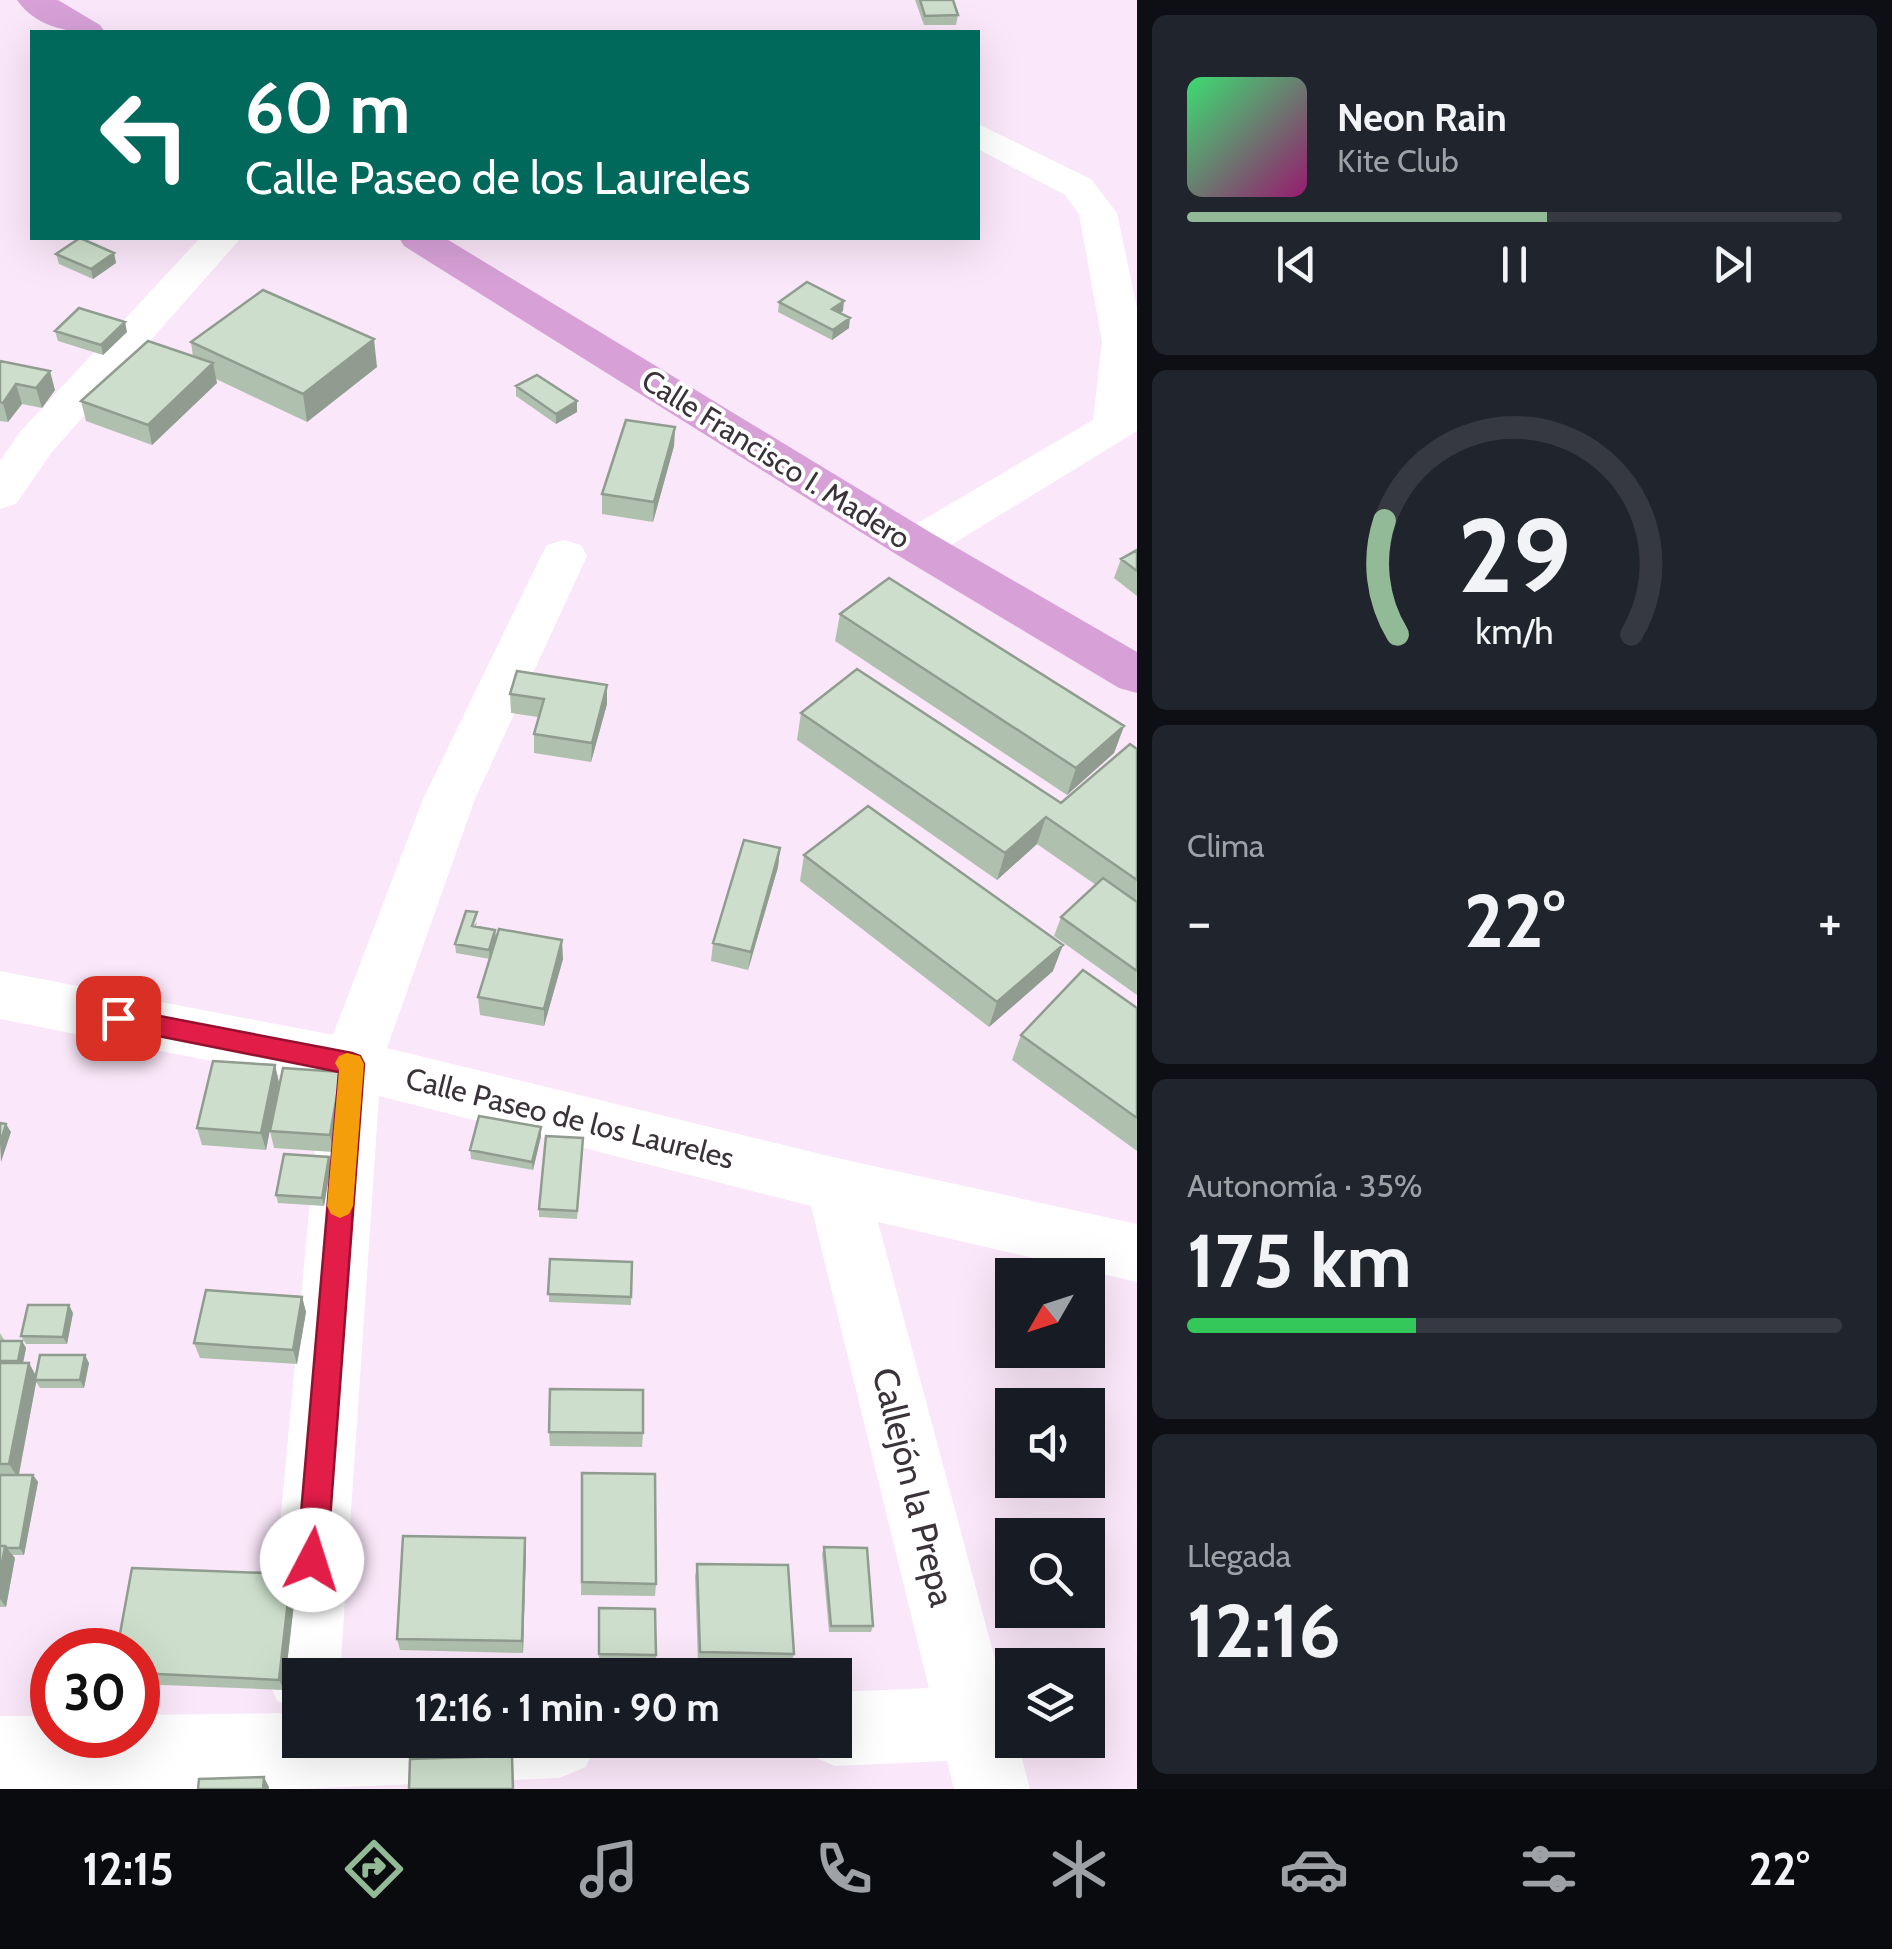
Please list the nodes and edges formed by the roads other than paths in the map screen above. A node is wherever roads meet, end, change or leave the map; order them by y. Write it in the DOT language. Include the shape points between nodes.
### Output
graph roads {
  1 [pos="34,0"];
  2 [pos="85,30"];
  3 [pos="980,135"];
  4 [pos="219,240"];
  5 [pos="421,240"];
  6 [pos="1125,418"];
  7 [pos="0,494"];
  8 [pos="916,546"];
  9 [pos="564,556"];
  10 [pos="1137,675"];
  11 [pos="0,996"];
  12 [pos="352,1064"];
  13 [pos="837,1185"];
  14 [pos="1137,1253"];
  15 [pos="304,1658"];
  16 [pos="852,1731"];
  17 [pos="282,1750"];
  18 [pos="0,1754"];
  19 [pos="983,1756"];
  1 -- 2 [label="main road"];
  3 -- 6 [label="street" via="1078,186 1098,213 1123,341"];
  4 -- 7 [label="street" via="36,442"];
  5 -- 8 [label="main road, Calle Francisco I. Madero"];
  6 -- 8 [label="street"];
  8 -- 10 [label="main road, Calle Francisco I. Madero"];
  9 -- 12 [label="street" via="449,799"];
  11 -- 12 [label="street, Calle Paseo de los Laureles"];
  12 -- 13 [label="street, Calle Paseo de los Laureles"];
  12 -- 15 [label="street"];
  13 -- 14 [label="street, Calle Paseo de los Laureles"];
  13 -- 19 [label="street, Callejón la Prepa"];
  16 -- 19 [label="street"];
  17 -- 18 [label="street"];
}
